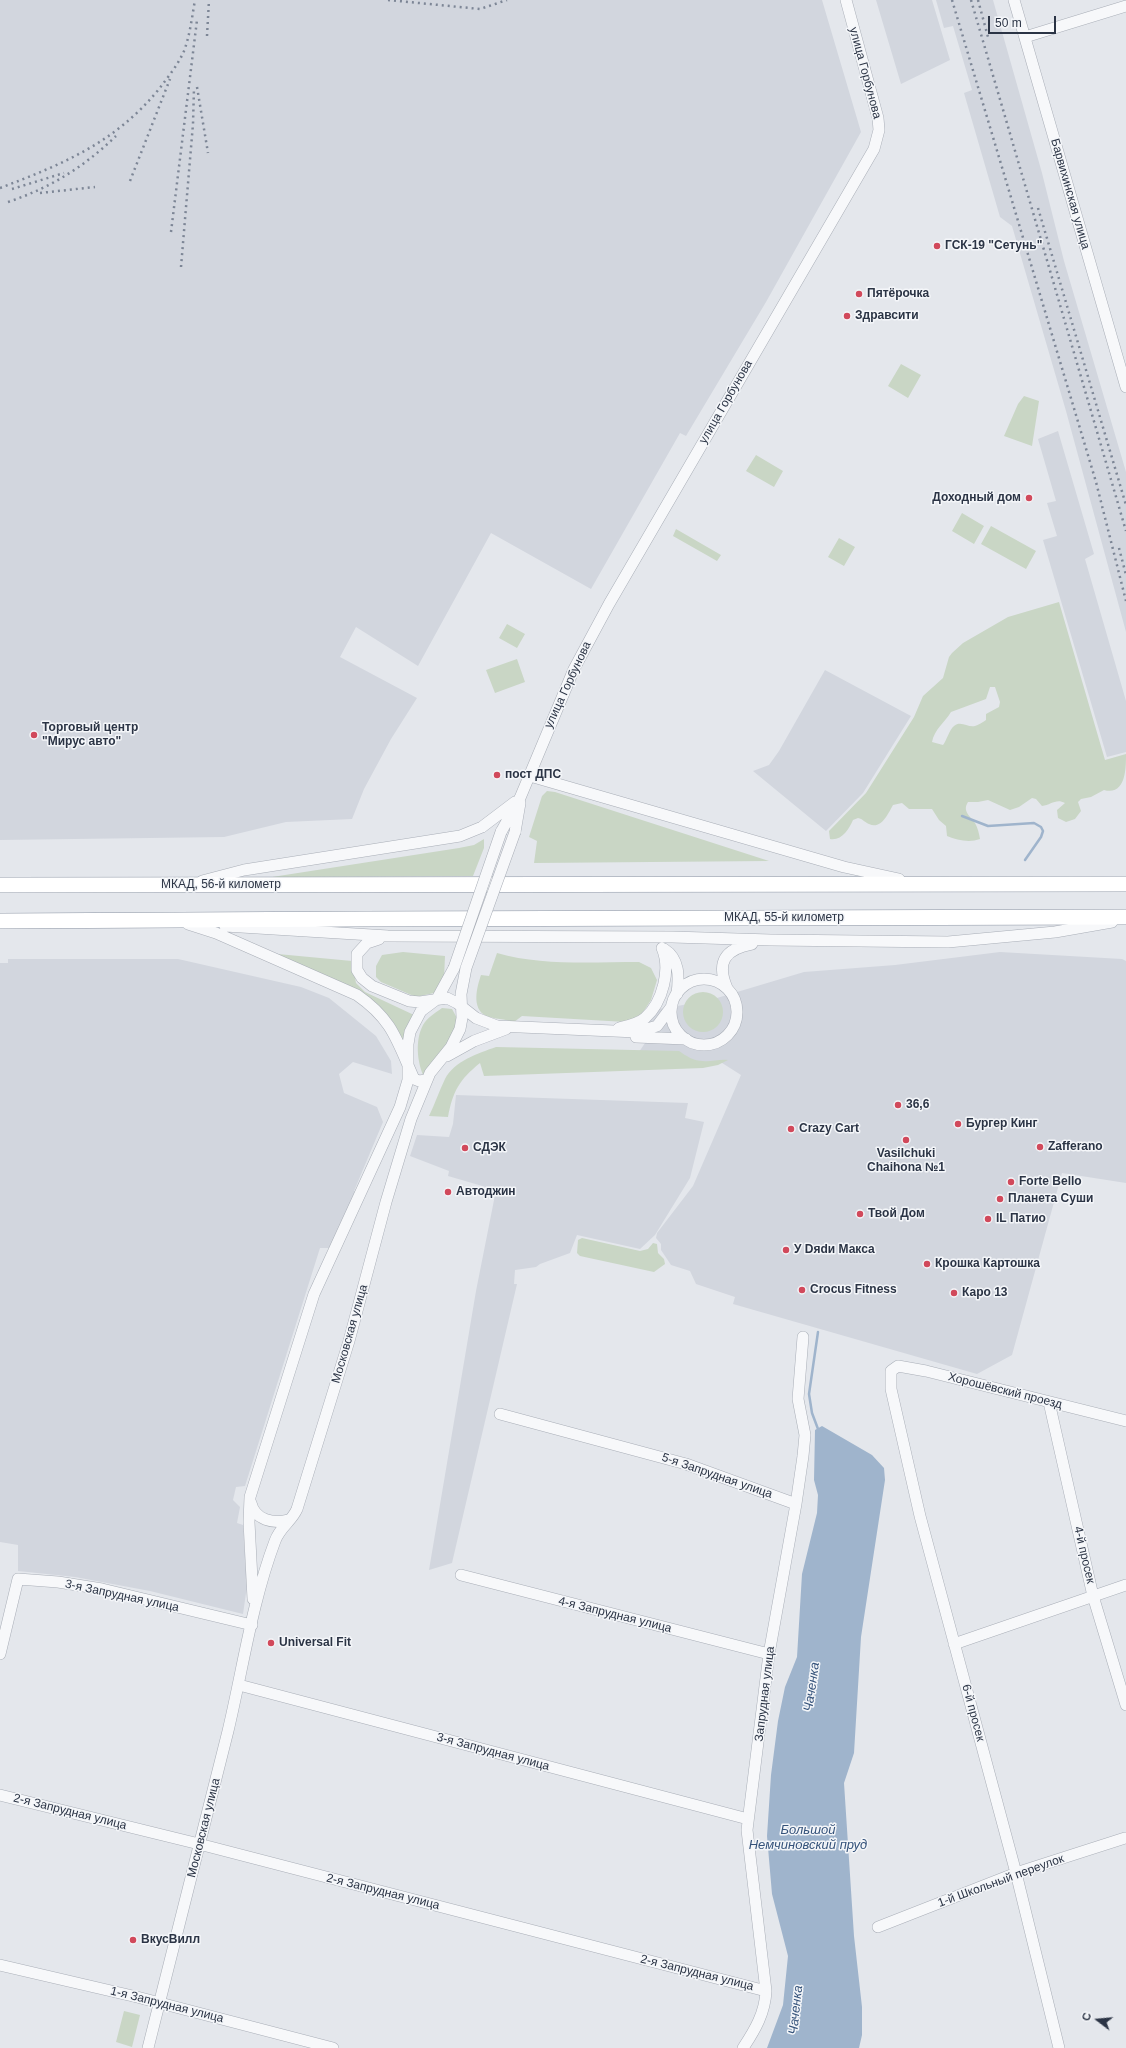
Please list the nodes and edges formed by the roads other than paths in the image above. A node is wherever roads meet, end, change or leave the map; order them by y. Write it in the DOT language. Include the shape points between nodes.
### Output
graph roads {
  1 [pos="846,0"];
  2 [pos="1014,0"];
  3 [pos="1126,6"];
  4 [pos="1025,37"];
  5 [pos="1126,387"];
  6 [pos="530,776"];
  7 [pos="520,798"];
  8 [pos="494,818"];
  9 [pos="508,818"];
  10 [pos="515,832"];
  11 [pos="1126,884"];
  12 [pos="0,885"];
  13 [pos="184,886"];
  14 [pos="949,886"];
  15 [pos="1126,918"];
  16 [pos="157,919"];
  17 [pos="0,921"];
  18 [pos="188,924"];
  19 [pos="388,936"];
  20 [pos="617,937"];
  21 [pos="771,940"];
  22 [pos="662,948"];
  23 [pos="727,988"];
  24 [pos="677,994"];
  25 [pos="437,999"];
  26 [pos="672,1006"];
  27 [pos="462,1007"];
  28 [pos="509,1028"];
  29 [pos="602,1030"];
  30 [pos="686,1039"];
  31 [pos="441,1059"];
  32 [pos="407,1064"];
  33 [pos="426,1080"];
  34 [pos="803,1337"];
  35 [pos="890,1376"];
  36 [pos="1049,1402"];
  37 [pos="500,1414"];
  38 [pos="1126,1421"];
  39 [pos="250,1501"];
  40 [pos="796,1504"];
  41 [pos="288,1520"];
  42 [pos="461,1575"];
  43 [pos="1126,1585"];
  44 [pos="1093,1596"];
  45 [pos="254,1607"];
  46 [pos="252,1626"];
  47 [pos="954,1644"];
  48 [pos="0,1654"];
  49 [pos="769,1654"];
  50 [pos="239,1686"];
  51 [pos="1126,1705"];
  52 [pos="0,1795"];
  53 [pos="748,1819"];
  54 [pos="1126,1839"];
  55 [pos="200,1845"];
  56 [pos="1016,1873"];
  57 [pos="878,1927"];
  58 [pos="0,1965"];
  59 [pos="766,1991"];
  60 [pos="159,2003"];
  61 [pos="325,2047"];
  62 [pos="148,2048"];
  63 [pos="743,2048"];
  64 [pos="1059,2048"];
  1 -- 6 [label="street, улица Горбунова" via="878,118 879,130 874,149 609,604 574,668"];
  2 -- 4 [label="street, Барвихинская улица"];
  3 -- 4 [label="street"];
  4 -- 5 [label="street, Барвихинская улица"];
  6 -- 7 [label="street, улица Горбунова"];
  6 -- 14 [label="street" via="844,867 887,877"];
  7 -- 8 [label="street"];
  7 -- 9 [label="street, улица Горбунова"];
  7 -- 10 [label="street, улица Горбунова"];
  8 -- 9 [label="street"];
  8 -- 13 [label="street" via="482,827 460,836 244,870"];
  9 -- 10 [label="street"];
  9 -- 25 [label="street, улица Горбунова, bridge" via="454,968"];
  10 -- 27 [label="street, улица Горбунова, bridge" via="466,968 462,982"];
  11 -- 14 [label="highway"];
  12 -- 13 [label="highway, МКАД, 56-й километр"];
  13 -- 14 [label="highway, МКАД, 56-й километр"];
  15 -- 16 [label="highway, МКАД, 55-й километр"];
  15 -- 21 [label="street" via="1055,932 948,942"];
  16 -- 17 [label="highway"];
  16 -- 18 [label="street"];
  18 -- 19 [label="street"];
  18 -- 32 [label="street" via="216,933 357,995 374,1007 388,1022"];
  19 -- 20 [label="street"];
  19 -- 25 [label="street" via="367,943 357,954 357,970 362,978 372,986 409,1001"];
  20 -- 21 [label="street"];
  20 -- 22 [label="street" via="642,941"];
  21 -- 23 [label="street" via="740,946 730,951 722,968"];
  22 -- 24 [label="street" via="668,952 677,966"];
  22 -- 29 [label="street" via="666,960 664,982 651,1011 636,1024"];
  23 -- 24 [label="street" via="716,981 704,979 686,985"];
  23 -- 30 [label="street" via="734,999 737,1011 735,1024 728,1034 717,1042 705,1044"];
  24 -- 26 [label="street"];
  25 -- 27 [label="street" via="447,998"];
  25 -- 32 [label="street, Московская улица" via="425,1008 415,1021 408,1044"];
  26 -- 29 [label="street" via="663,1020 651,1029 637,1032"];
  26 -- 30 [label="street" via="674,1024"];
  27 -- 28 [label="street" via="487,1023"];
  27 -- 31 [label="street, улица Горбунова" via="460,1030"];
  28 -- 29 [label="street"];
  28 -- 31 [label="street" via="474,1041"];
  29 -- 30 [label="street" via="628,1037"];
  31 -- 33 [label="street, Московская улица"];
  32 -- 33 [label="street" via="414,1079 419,1082"];
  32 -- 39 [label="street, Московская улица" via="406,1086 395,1120 308,1310"];
  33 -- 41 [label="street, Московская улица" via="411,1119 386,1202 349,1341 299,1504 295,1514"];
  34 -- 40 [label="street, Запрудная улица" via="798,1399 805,1435"];
  35 -- 36 [label="street, Хорошёвский проезд" via="894,1368 902,1366"];
  35 -- 47 [label="street, 6-й просек" via="920,1516"];
  36 -- 38 [label="street, Хорошёвский проезд"];
  36 -- 44 [label="street, 4-й просек"];
  37 -- 40 [label="street, 5-я Запрудная улица" via="686,1464"];
  39 -- 41 [label="street" via="259,1517 273,1522"];
  39 -- 45 [label="street, Московская улица"];
  40 -- 49 [label="street, Запрудная улица"];
  41 -- 45 [label="street, Московская улица" via="275,1539"];
  42 -- 49 [label="street, 4-я Запрудная улица"];
  43 -- 44 [label="street"];
  44 -- 47 [label="street"];
  44 -- 51 [label="street, 4-й просек"];
  45 -- 46 [label="street, Московская улица"];
  46 -- 48 [label="street, 3-я Запрудная улица" via="102,1589 18,1579"];
  46 -- 50 [label="street, Московская улица"];
  47 -- 56 [label="street, 6-й просек"];
  49 -- 53 [label="street, Запрудная улица"];
  50 -- 53 [label="street, 3-я Запрудная улица"];
  50 -- 55 [label="street, Московская улица"];
  52 -- 55 [label="street, 2-я Запрудная улица"];
  53 -- 59 [label="street, Запрудная улица"];
  54 -- 56 [label="street, 1-й Школьный переулок"];
  55 -- 59 [label="street, 2-я Запрудная улица"];
  55 -- 60 [label="street, Московская улица"];
  56 -- 57 [label="street, 1-й Школьный переулок"];
  56 -- 64 [label="street, 6-й просек"];
  58 -- 60 [label="street, 1-я Запрудная улица"];
  59 -- 63 [label="street, Запрудная улица" via="763,2014"];
  60 -- 61 [label="street, 1-я Запрудная улица"];
  60 -- 62 [label="street, Московская улица"];
}
